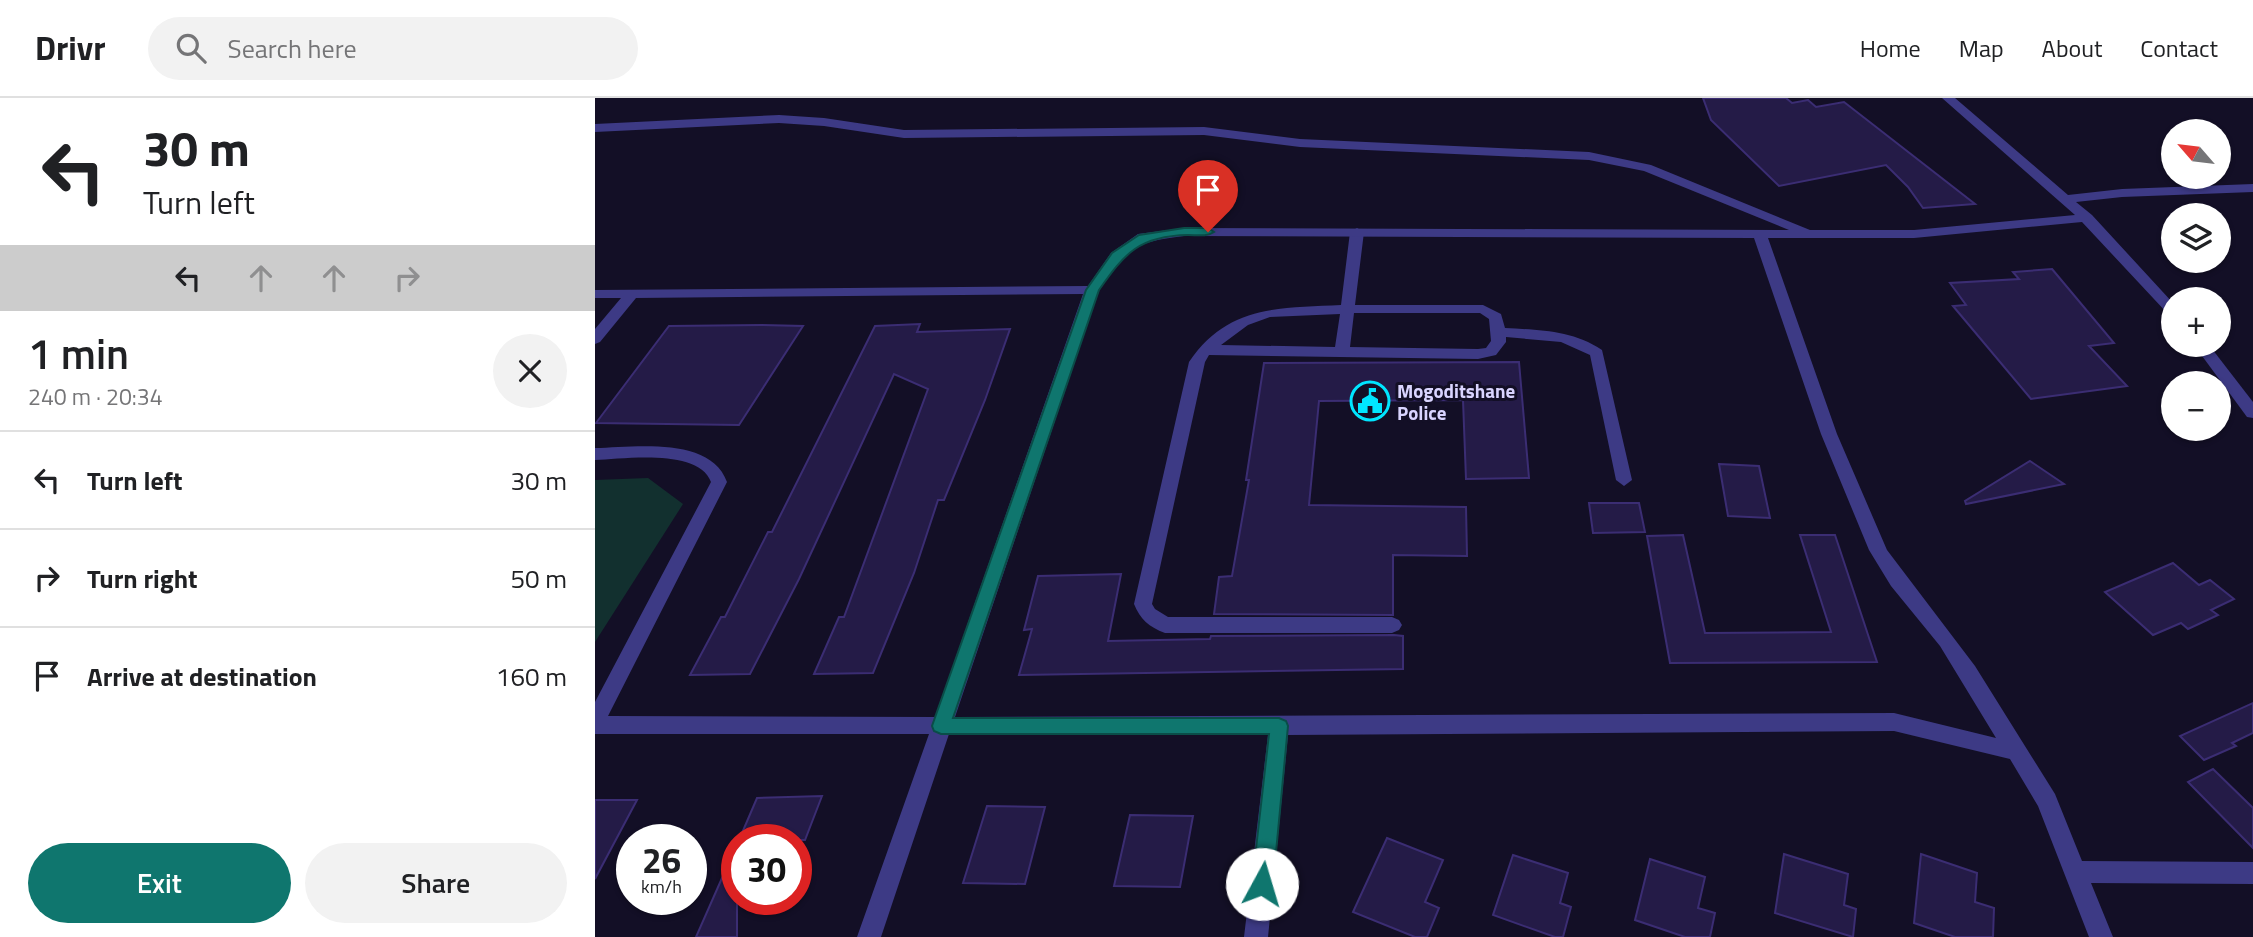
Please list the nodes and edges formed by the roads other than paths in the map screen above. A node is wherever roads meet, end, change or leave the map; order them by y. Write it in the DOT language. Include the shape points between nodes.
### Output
graph roads {
  1 [pos="1948,98"];
  2 [pos="595,128"];
  3 [pos="2253,188"];
  4 [pos="2066,199"];
  5 [pos="2087,218"];
  6 [pos="1357,232"];
  7 [pos="1760,234"];
  8 [pos="1814,235"];
  9 [pos="1092,290"];
  10 [pos="595,294"];
  11 [pos="632,294"];
  12 [pos="2161,298"];
  13 [pos="1347,309"];
  14 [pos="1498,332"];
  15 [pos="595,339"];
  16 [pos="1205,351"];
  17 [pos="1342,352"];
  18 [pos="2210,357"];
  19 [pos="2253,413"];
  20 [pos="595,454"];
  21 [pos="1625,480"];
  22 [pos="1392,625"];
  23 [pos="595,724"];
  24 [pos="941,726"];
  25 [pos="1279,726"];
  26 [pos="2017,752"];
  27 [pos="2074,872"];
  28 [pos="2253,873"];
  29 [pos="869,937"];
  30 [pos="1256,937"];
  31 [pos="2101,937"];
  1 -- 4 [label="street"];
  2 -- 8 [label="street" via="779,120 904,134 1204,131 1326,145 1589,156 1647,169"];
  3 -- 4 [label="street"];
  4 -- 5 [label="street"];
  5 -- 8 [label="street" via="1915,234"];
  5 -- 12 [label="street"];
  6 -- 7 [label="street"];
  6 -- 9 [label="street" via="1184,232 1143,237 1116,256"];
  6 -- 13 [label="street"];
  7 -- 8 [label="street"];
  7 -- 26 [label="street" via="1879,552 1972,678"];
  9 -- 11 [label="street"];
  9 -- 24 [label="street"];
  10 -- 11 [label="street"];
  11 -- 15 [label="street"];
  13 -- 14 [label="street" via="1483,309 1496,317"];
  13 -- 16 [label="street" via="1253,317"];
  13 -- 17 [label="street"];
  14 -- 17 [label="street" via="1496,347 1478,355"];
  14 -- 21 [label="street" via="1565,337 1597,353"];
  16 -- 17 [label="street"];
  16 -- 22 [label="street" via="1198,362 1143,604 1147,614 1165,625"];
  18 -- 19 [label="street"];
  20 -- 23 [label="street" via="679,454 714,469 719,482"];
  23 -- 24 [label="street"];
  24 -- 25 [label="street"];
  24 -- 29 [label="street"];
  25 -- 26 [label="street" via="1894,722"];
  25 -- 30 [label="street"];
  26 -- 27 [label="street" via="2047,801"];
  27 -- 28 [label="street"];
  27 -- 31 [label="street"];
}
